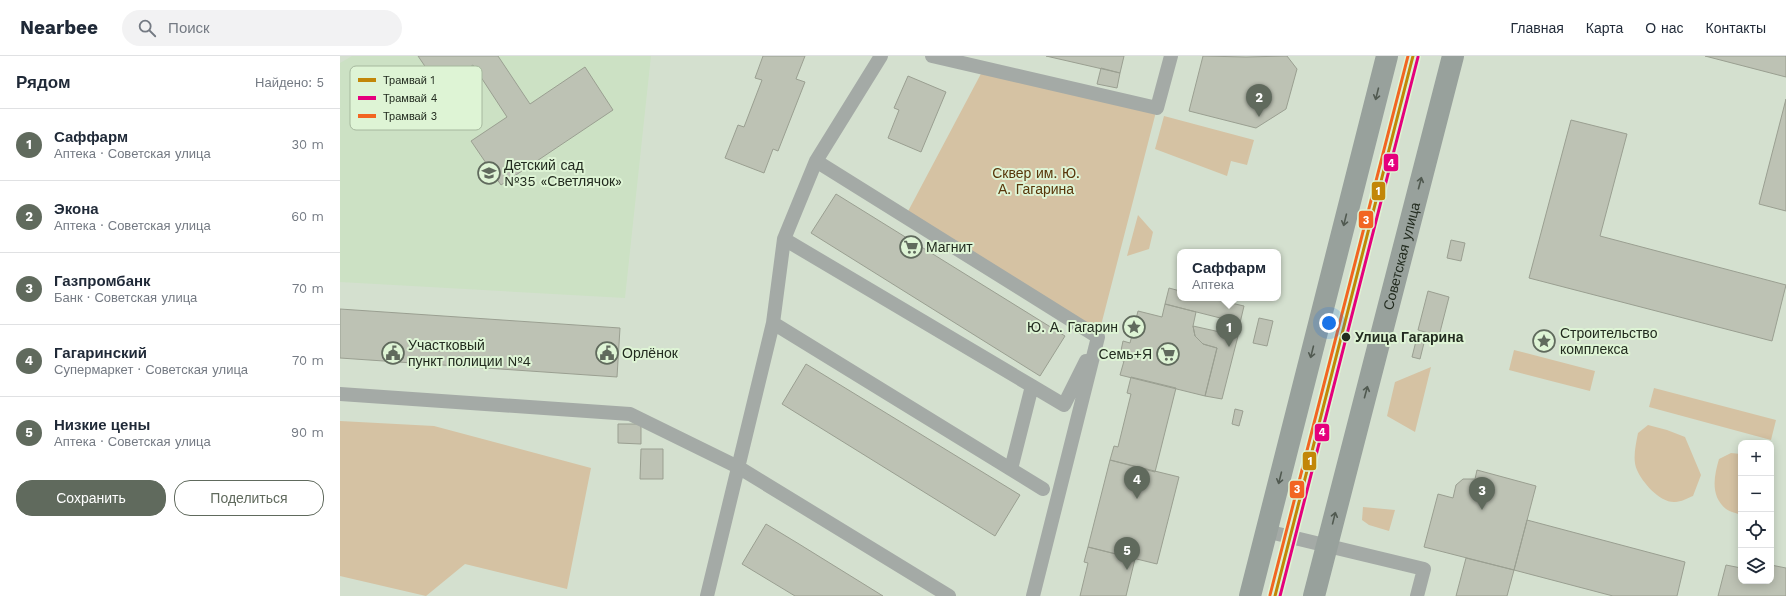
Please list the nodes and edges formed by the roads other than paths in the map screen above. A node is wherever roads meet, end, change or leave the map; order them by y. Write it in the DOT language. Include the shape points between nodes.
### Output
graph roads {
  1 [pos="881,56"];
  2 [pos="932,56"];
  3 [pos="1171,56"];
  4 [pos="1387,56"];
  5 [pos="1453,56"];
  6 [pos="816,161"];
  7 [pos="784,239"];
  8 [pos="773,323"];
  9 [pos="1098,337"];
  10 [pos="1032,386"];
  11 [pos="340,394"];
  12 [pos="738,467"];
  13 [pos="1011,469"];
  14 [pos="1043,489"];
  15 [pos="1266,531"];
  16 [pos="1327,546"];
  17 [pos="707,596"];
  18 [pos="949,596"];
  19 [pos="1033,596"];
  20 [pos="1250,596"];
  21 [pos="1314,596"];
  22 [pos="1417,596"];
  1 -- 6 [label="lane"];
  2 -- 3 [label="lane" via="1157,108"];
  4 -- 15 [label="main road, one-way"];
  16 -- 5 [label="main road, Советская улица, one-way"];
  6 -- 7 [label="lane"];
  6 -- 9 [label="lane"];
  7 -- 8 [label="lane"];
  7 -- 10 [label="lane"];
  8 -- 12 [label="lane"];
  8 -- 13 [label="lane"];
  9 -- 10 [label="lane" via="1064,405"];
  9 -- 19 [label="lane"];
  10 -- 13 [label="lane"];
  11 -- 12 [label="lane" via="630,414"];
  12 -- 17 [label="lane"];
  12 -- 18 [label="lane"];
  13 -- 14 [label="lane"];
  15 -- 16 [label="lane"];
  15 -- 20 [label="main road"];
  16 -- 21 [label="main road, Советская улица"];
  16 -- 22 [label="lane" via="1424,569"];
}
